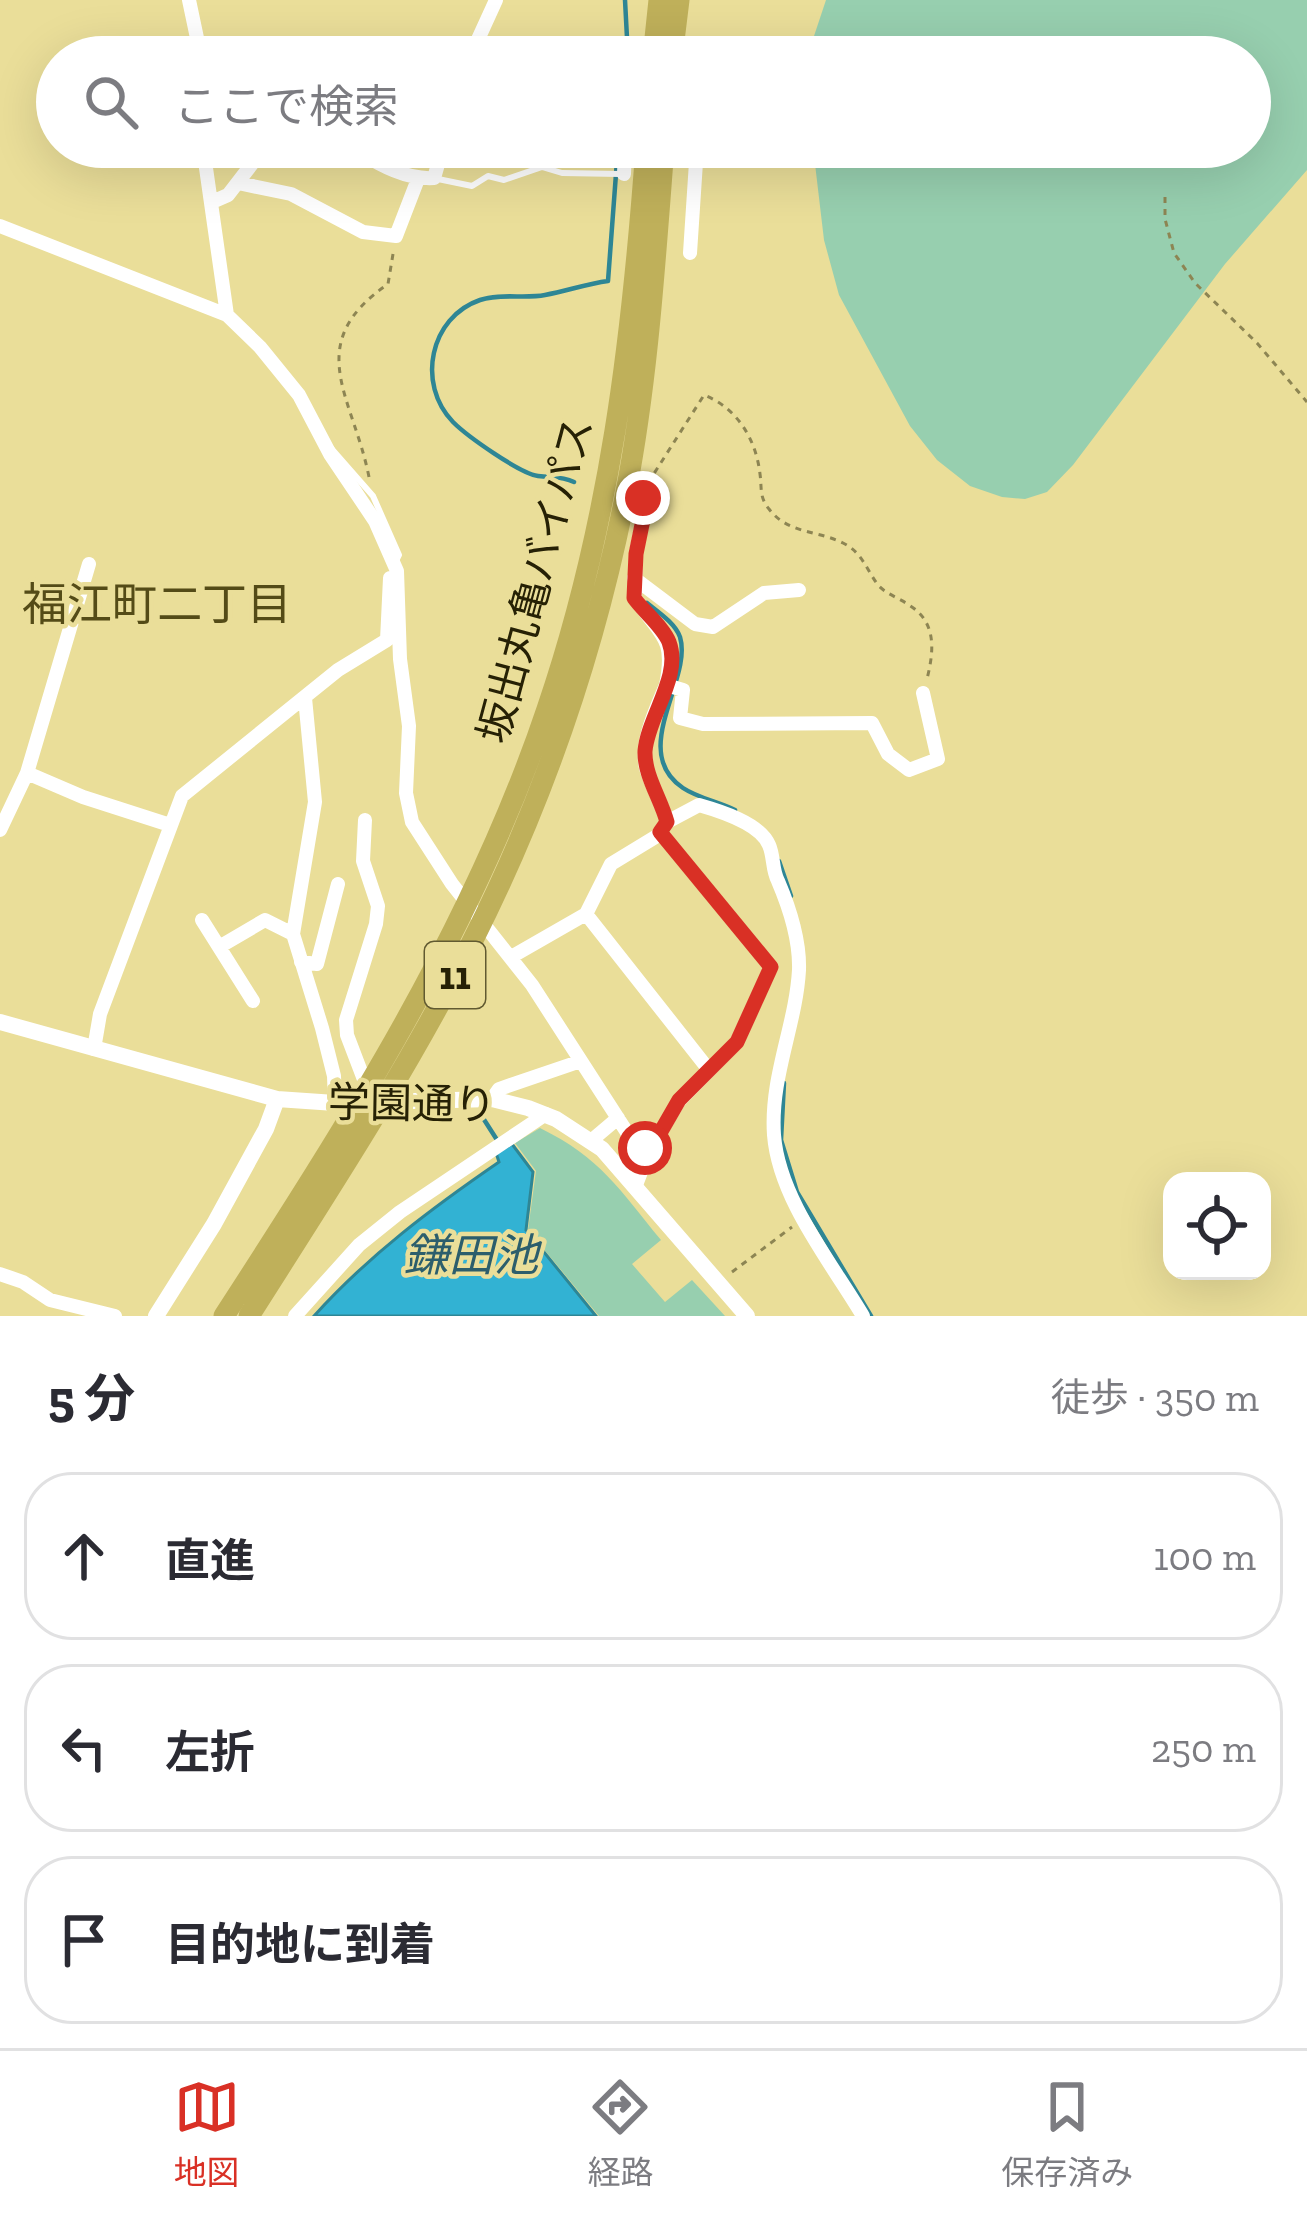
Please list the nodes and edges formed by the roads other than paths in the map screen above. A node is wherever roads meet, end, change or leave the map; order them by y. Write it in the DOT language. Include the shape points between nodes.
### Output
graph roads {
  1 [pos="189,0"];
  2 [pos="496,0"];
  3 [pos="659,0"];
  4 [pos="679,0"];
  5 [pos="197,36"];
  6 [pos="480,36"];
  7 [pos="655,36"];
  8 [pos="675,36"];
  9 [pos="206,168"];
  10 [pos="249,168"];
  11 [pos="390,168"];
  12 [pos="432,168"];
  13 [pos="539,168"];
  14 [pos="545,168"];
  15 [pos="621,168"];
  16 [pos="644,168"];
  17 [pos="662,168"];
  18 [pos="696,168"];
  19 [pos="619,174"];
  20 [pos="426,179"];
  21 [pos="238,183"];
  22 [pos="212,202"];
  23 [pos="0,226"];
  24 [pos="690,253"];
  25 [pos="227,315"];
  26 [pos="324,444"];
  27 [pos="634,496"];
  28 [pos="89,564"];
  29 [pos="396,568"];
  30 [pos="634,578"];
  31 [pos="799,590"];
  32 [pos="573,658"];
  33 [pos="671,687"];
  34 [pos="923,693"];
  35 [pos="305,698"];
  36 [pos="27,773"];
  37 [pos="365,820"];
  38 [pos="170,825"];
  39 [pos="663,827"];
  40 [pos="0,830"];
  41 [pos="338,884"];
  42 [pos="586,914"];
  43 [pos="202,920"];
  44 [pos="293,934"];
  45 [pos="219,947"];
  46 [pos="512,957"];
  47 [pos="301,962"];
  48 [pos="253,1001"];
  49 [pos="0,1022"];
  50 [pos="94,1048"];
  51 [pos="581,1061"];
  52 [pos="710,1070"];
  53 [pos="492,1099"];
  54 [pos="277,1100"];
  55 [pos="370,1101"];
  56 [pos="335,1103"];
  57 [pos="545,1114"];
  58 [pos="618,1118"];
  59 [pos="592,1140"];
  60 [pos="638,1155"];
  61 [pos="636,1185"];
  62 [pos="0,1274"];
  63 [pos="231,1315"];
  64 [pos="115,1316"];
  65 [pos="157,1316"];
  66 [pos="295,1316"];
  67 [pos="747,1316"];
  68 [pos="863,1316"];
  1 -- 5 [label="street"];
  2 -- 6 [label="street"];
  3 -- 7 [label="highway"];
  4 -- 8 [label="highway"];
  9 -- 22 [label="street"];
  10 -- 21 [label="street"];
  11 -- 20 [label="street"];
  12 -- 20 [label="street"];
  13 -- 20 [label="lane" via="472,186"];
  14 -- 19 [label="lane"];
  15 -- 19 [label="street"];
  16 -- 32 [label="highway, 坂出丸亀バイパス / 11" via="622,402"];
  17 -- 27 [label="highway, 坂出丸亀バイパス / 11"];
  18 -- 24 [label="street"];
  20 -- 21 [label="street" via="395,236 363,232 291,194"];
  21 -- 22 [label="street"];
  22 -- 25 [label="street"];
  23 -- 25 [label="street"];
  25 -- 26 [label="street" via="299,395"];
  26 -- 29 [label="street"];
  26 -- 29 [label="lane" via="373,496 399,555"];
  27 -- 30 [label="street" via="647,500"];
  27 -- 32 [label="highway, 坂出丸亀バイパス / 11"];
  28 -- 36 [label="street"];
  29 -- 35 [label="street" via="388,580 387,640"];
  29 -- 46 [label="street" via="407,809 423,843"];
  30 -- 31 [label="street" via="695,624 713,627 764,593"];
  30 -- 33 [label="street" via="634,598 669,639"];
  32 -- 63 [label="highway, 坂出丸亀バイパス / 11" via="537,795 474,938 418,1042"];
  33 -- 34 [label="street" via="683,690 680,718 703,724 872,723 888,754 909,770 938,759"];
  33 -- 39 [label="street" via="653,715 645,751"];
  35 -- 38 [label="street" via="182,796"];
  35 -- 44 [label="street" via="315,802"];
  36 -- 38 [label="street"];
  36 -- 40 [label="street"];
  37 -- 55 [label="street" via="376,924 346,1020"];
  38 -- 50 [label="street"];
  39 -- 42 [label="street" via="611,864"];
  39 -- 52 [label="street" via="771,967 737,1042"];
  39 -- 68 [label="street" via="699,805 726,813 769,844 799,968 777,1075 774,1136 793,1198"];
  41 -- 47 [label="street" via="317,964"];
  42 -- 46 [label="street"];
  42 -- 52 [label="street"];
  43 -- 45 [label="street"];
  44 -- 45 [label="street" via="266,920"];
  44 -- 47 [label="street"];
  45 -- 48 [label="street"];
  46 -- 51 [label="street"];
  47 -- 56 [label="street"];
  49 -- 50 [label="street, 学園通り"];
  50 -- 54 [label="street, 学園通り"];
  51 -- 53 [label="street" via="499,1089"];
  51 -- 58 [label="street"];
  52 -- 60 [label="street"];
  53 -- 55 [label="street, 学園通り"];
  53 -- 57 [label="street, 学園通り"];
  54 -- 56 [label="street, 学園通り"];
  54 -- 65 [label="street"];
  55 -- 56 [label="street, 学園通り"];
  57 -- 59 [label="street, 学園通り"];
  57 -- 66 [label="street" via="359,1245"];
  58 -- 59 [label="street"];
  58 -- 60 [label="street"];
  59 -- 61 [label="street, 学園通り"];
  60 -- 61 [label="street"];
  61 -- 67 [label="street, 学園通り"];
  62 -- 64 [label="street" via="50,1300"];
}
